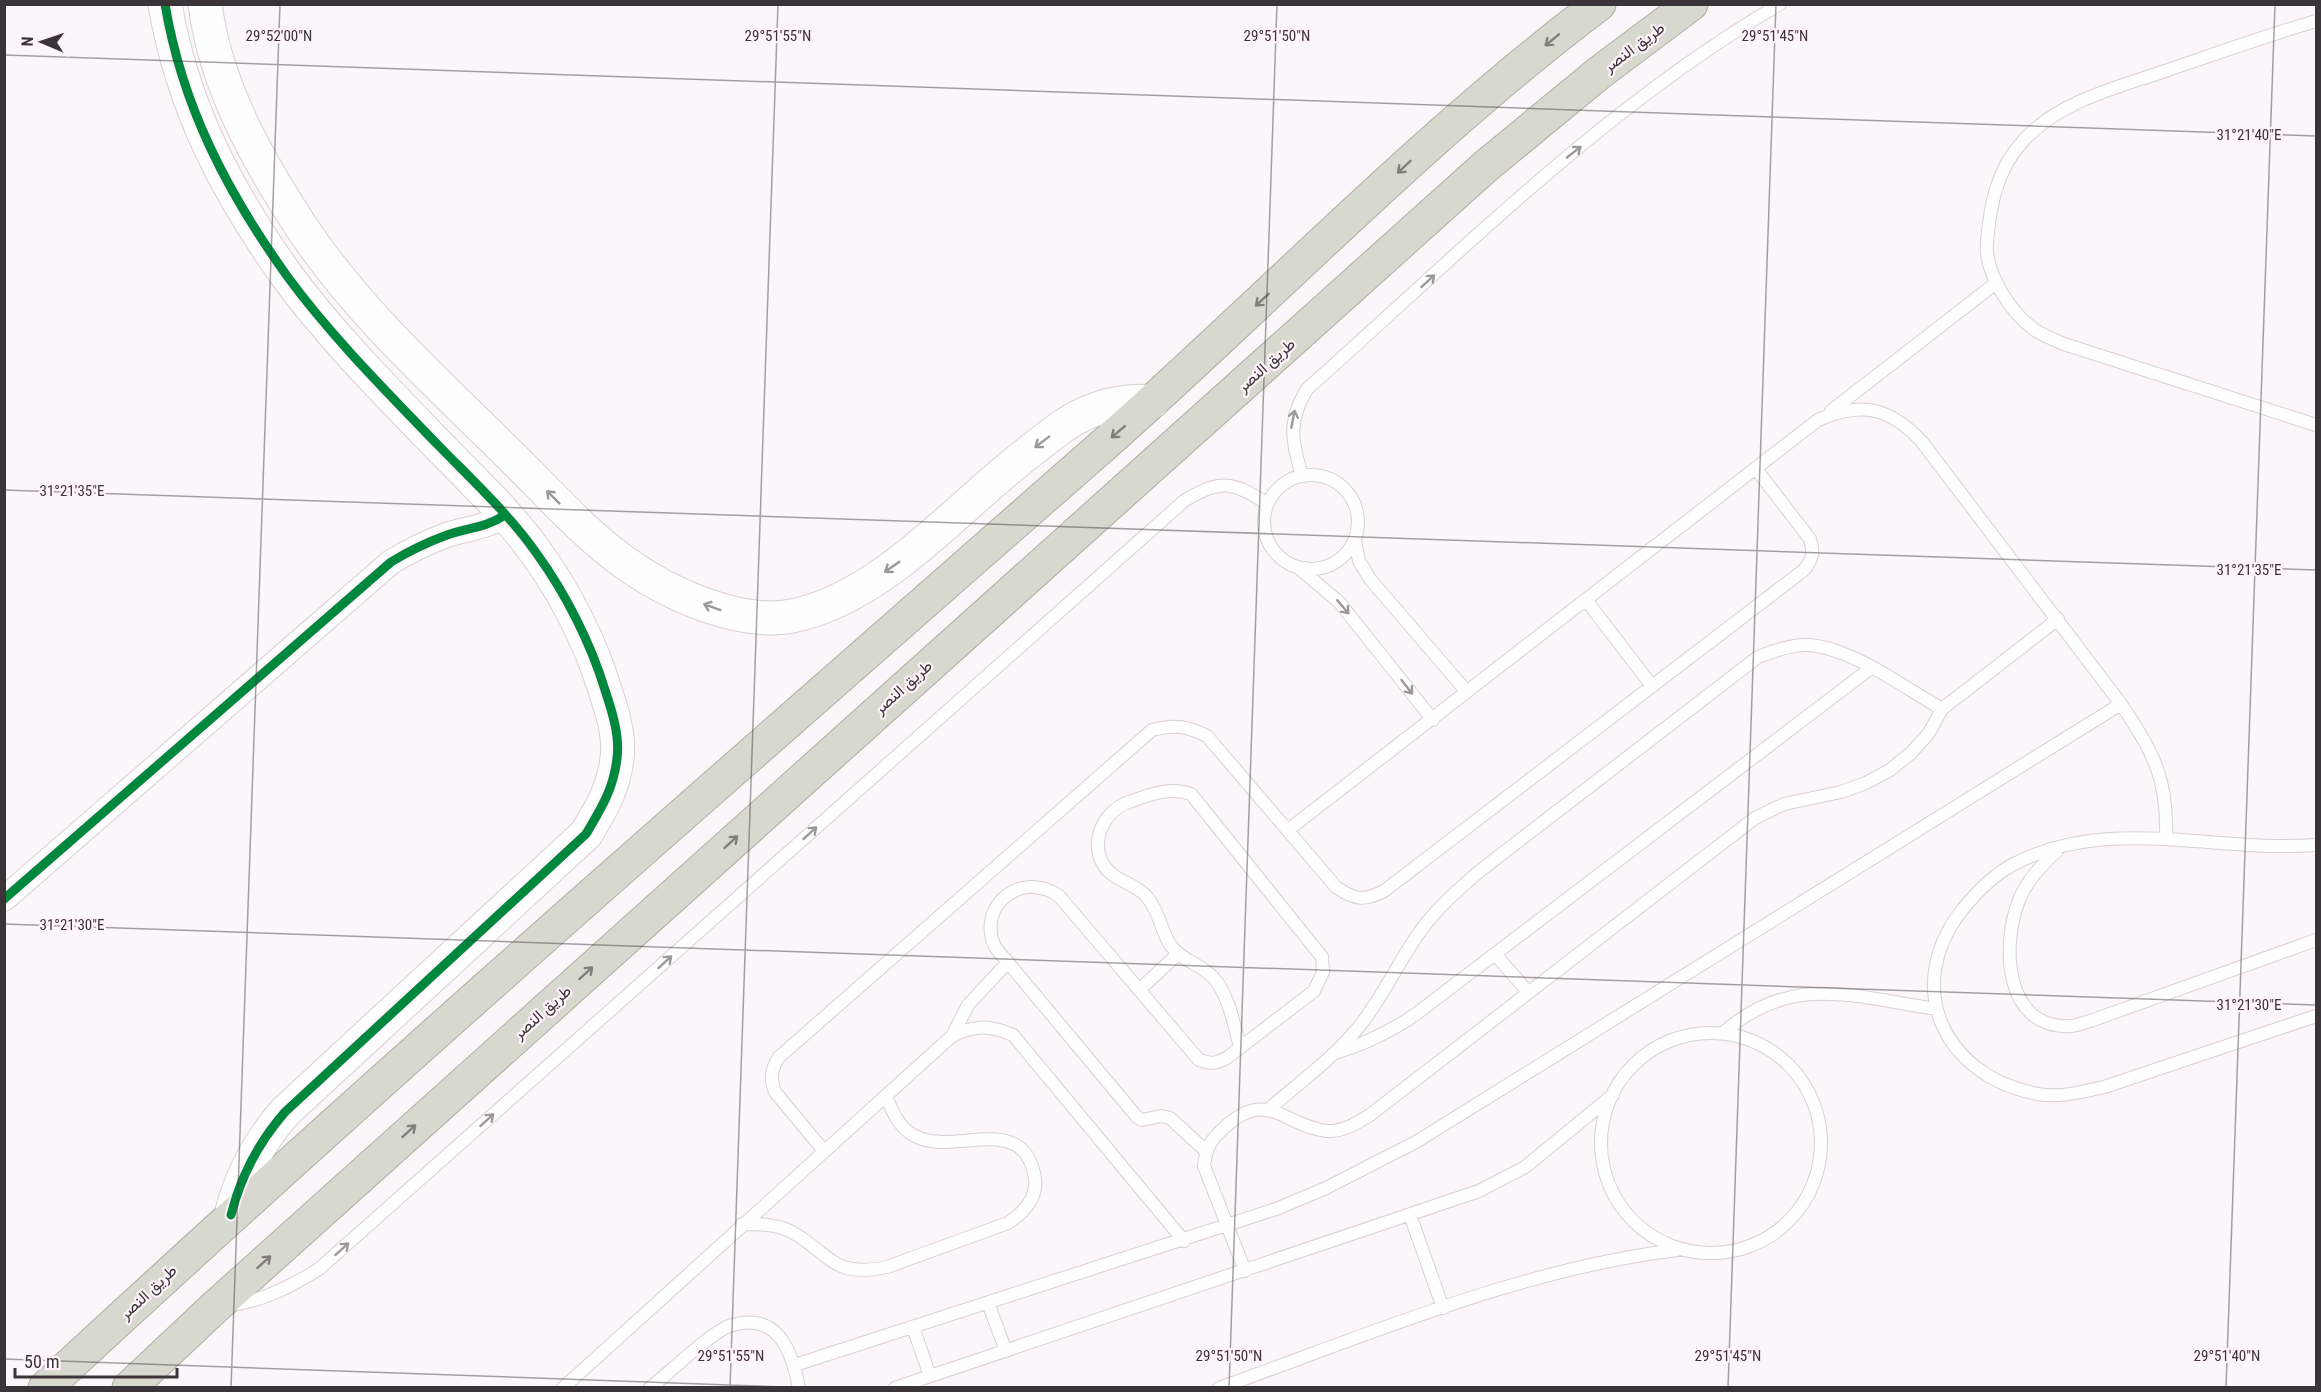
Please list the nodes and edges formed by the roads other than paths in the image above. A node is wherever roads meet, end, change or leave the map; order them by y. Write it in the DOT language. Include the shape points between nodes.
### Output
graph roads {
  1 [pos="165,4"];
  2 [pos="205,4"];
  3 [pos="1599,4"];
  4 [pos="1691,4"];
  5 [pos="1780,4"];
  6 [pos="2316,21"];
  7 [pos="1996,283"];
  8 [pos="1153,401"];
  9 [pos="1818,420"];
  10 [pos="2316,425"];
  11 [pos="499,444"];
  12 [pos="1756,469"];
  13 [pos="467,474"];
  14 [pos="1302,476"];
  15 [pos="1267,504"];
  16 [pos="505,515"];
  17 [pos="1355,540"];
  18 [pos="1300,568"];
  19 [pos="1586,600"];
  20 [pos="2058,619"];
  21 [pos="1870,668"];
  22 [pos="1652,686"];
  23 [pos="1467,692"];
  24 [pos="2121,704"];
  25 [pos="1942,709"];
  26 [pos="1433,720"];
  27 [pos="1288,830"];
  28 [pos="2166,840"];
  29 [pos="2316,845"];
  30 [pos="2062,846"];
  31 [pos="4,899"];
  32 [pos="2316,940"];
  33 [pos="1178,954"];
  34 [pos="1495,954"];
  35 [pos="1008,962"];
  36 [pos="1139,990"];
  37 [pos="1528,993"];
  38 [pos="1936,1009"];
  39 [pos="2316,1016"];
  40 [pos="1723,1033"];
  41 [pos="952,1036"];
  42 [pos="1240,1047"];
  43 [pos="1334,1053"];
  44 [pos="1613,1095"];
  45 [pos="886,1096"];
  46 [pos="1269,1109"];
  47 [pos="824,1151"];
  48 [pos="1206,1151"];
  49 [pos="231,1215"];
  50 [pos="1410,1215"];
  51 [pos="742,1224"];
  52 [pos="1227,1227"];
  53 [pos="1184,1241"];
  54 [pos="1682,1249"];
  55 [pos="1245,1271"];
  56 [pos="988,1303"];
  57 [pos="214,1307"];
  58 [pos="1443,1308"];
  59 [pos="913,1327"];
  60 [pos="1006,1351"];
  61 [pos="795,1365"];
  62 [pos="930,1376"];
  63 [pos="45,1388"];
  64 [pos="129,1388"];
  65 [pos="563,1388"];
  66 [pos="650,1388"];
  67 [pos="799,1388"];
  68 [pos="895,1388"];
  69 [pos="1219,1388"];
  1 -- 13 [label="street" via="172,51 189,101 209,149 249,221 288,278 335,334"];
  2 -- 11 [label="street" via="238,116 303,229 381,324"];
  3 -- 8 [label="highway, طريق النصر, one-way" via="1446,128"];
  57 -- 4 [label="highway, طريق النصر, one-way" via="1486,166"];
  14 -- 5 [label="lane, one-way" via="1291,429 1296,408 1307,389 1558,165 1660,84"];
  6 -- 7 [label="lane" via="2086,99 2051,116 2022,141 2001,173 1990,210 1986,247"];
  7 -- 9 [label="lane"];
  7 -- 10 [label="lane" via="2012,309 2036,331 2064,344"];
  8 -- 11 [label="street, one-way" via="1114,404 1077,417 1004,471 900,561 844,600 794,616 748,617 711,607 656,582 624,562 586,530"];
  8 -- 49 [label="highway, طريق النصر, one-way"];
  9 -- 12 [label="lane"];
  9 -- 20 [label="lane" via="1840,411 1863,408 1886,413 1906,424"];
  11 -- 13 [label="street"];
  12 -- 19 [label="lane"];
  12 -- 22 [label="lane" via="1810,539 1814,550 1811,561"];
  13 -- 16 [label="street"];
  14 -- 15 [label="lane" via="1287,481"];
  14 -- 17 [label="lane" via="1319,475 1347,492 1356,507"];
  15 -- 18 [label="lane" via="1265,536 1285,562"];
  57 -- 15 [label="lane, one-way" via="270,1295 319,1269 1184,501 1204,489 1227,484 1248,491"];
  16 -- 31 [label="street" via="481,528 427,543 391,562"];
  16 -- 49 [label="street" via="555,581 597,663 614,717 618,756 610,794 586,834 285,1112 256,1150"];
  17 -- 18 [label="lane" via="1333,565"];
  17 -- 23 [label="lane" via="1359,561 1371,579"];
  18 -- 26 [label="lane, one-way" via="1339,602"];
  19 -- 22 [label="lane"];
  19 -- 23 [label="lane"];
  20 -- 24 [label="lane"];
  20 -- 25 [label="lane"];
  21 -- 25 [label="lane"];
  21 -- 34 [label="lane"];
  21 -- 43 [label="lane" via="1844,653 1816,645 1786,647 1758,657 1447,900 1417,934 1377,1002"];
  22 -- 27 [label="lane" via="1369,899 1351,897 1336,887"];
  23 -- 26 [label="lane"];
  24 -- 28 [label="lane" via="2160,770 2167,804"];
  24 -- 52 [label="lane" via="1416,1142 1324,1190"];
  25 -- 37 [label="lane" via="1929,733 1890,770 1841,792 1784,804 1755,818"];
  26 -- 27 [label="lane"];
  27 -- 47 [label="lane" via="1207,736 1190,727 1170,725 1152,730 778,1058 770,1081 775,1092"];
  28 -- 29 [label="lane" via="2277,848"];
  28 -- 30 [label="lane" via="2114,837"];
  30 -- 32 [label="lane" via="2038,869 2020,897 2010,929 2009,962 2015,993 2029,1011 2049,1023 2071,1026 2093,1020"];
  30 -- 38 [label="lane" via="2012,865 1978,891 1951,924 1935,964"];
  33 -- 36 [label="lane"];
  33 -- 42 [label="lane" via="1198,964 1225,994"];
  33 -- 42 [label="lane" via="1169,944 1157,910 1145,895 1113,875 1103,863 1098,834 1111,811 1133,800 1178,789 1200,803 1322,957 1323,972 1314,991"];
  34 -- 37 [label="lane"];
  34 -- 43 [label="lane" via="1391,1032"];
  35 -- 36 [label="lane" via="995,947 989,923 993,912 1018,889 1033,885 1059,896"];
  35 -- 41 [label="lane" via="968,1005"];
  35 -- 48 [label="lane" via="1137,1117 1170,1118"];
  36 -- 42 [label="lane" via="1199,1060 1219,1063"];
  37 -- 46 [label="lane" via="1351,1126 1330,1131 1310,1127"];
  38 -- 39 [label="lane" via="1947,1038 1971,1064 2001,1083 2034,1094 2070,1095"];
  38 -- 40 [label="lane" via="1802,993 1760,1006"];
  40 -- 44 [label="lane" via="1685,1036 1650,1052 1622,1078"];
  40 -- 54 [label="lane" via="1760,1044 1791,1066 1815,1107 1821,1155 1810,1191 1794,1215 1773,1234 1756,1244 1719,1253"];
  41 -- 45 [label="lane"];
  41 -- 53 [label="lane" via="971,1027 993,1026 1013,1035"];
  43 -- 46 [label="lane"];
  44 -- 50 [label="lane" via="1525,1167 1479,1191"];
  44 -- 54 [label="lane" via="1606,1113 1602,1151 1611,1188 1626,1212 1647,1232"];
  45 -- 47 [label="lane"];
  45 -- 51 [label="lane" via="895,1119 913,1136 937,1144 991,1137 1022,1150 1032,1165 1035,1182 1032,1199 1022,1213 1008,1223 887,1268 867,1271 846,1269 827,1260 791,1232 767,1224"];
  46 -- 48 [label="lane" via="1252,1109 1237,1116 1214,1137"];
  47 -- 51 [label="lane"];
  48 -- 52 [label="lane" via="1204,1166"];
  49 -- 63 [label="highway, طريق النصر"];
  50 -- 55 [label="lane"];
  50 -- 58 [label="lane"];
  51 -- 65 [label="lane"];
  52 -- 53 [label="lane"];
  52 -- 55 [label="lane"];
  53 -- 56 [label="lane"];
  54 -- 58 [label="lane" via="1565,1269"];
  55 -- 60 [label="lane"];
  56 -- 59 [label="lane"];
  56 -- 60 [label="lane"];
  57 -- 64 [label="highway, طريق النصر"];
  58 -- 69 [label="lane"];
  59 -- 61 [label="lane"];
  59 -- 62 [label="lane"];
  60 -- 62 [label="lane"];
  61 -- 66 [label="lane" via="788,1344 772,1329 752,1323 730,1325"];
  61 -- 67 [label="lane"];
  62 -- 68 [label="lane"];
}
